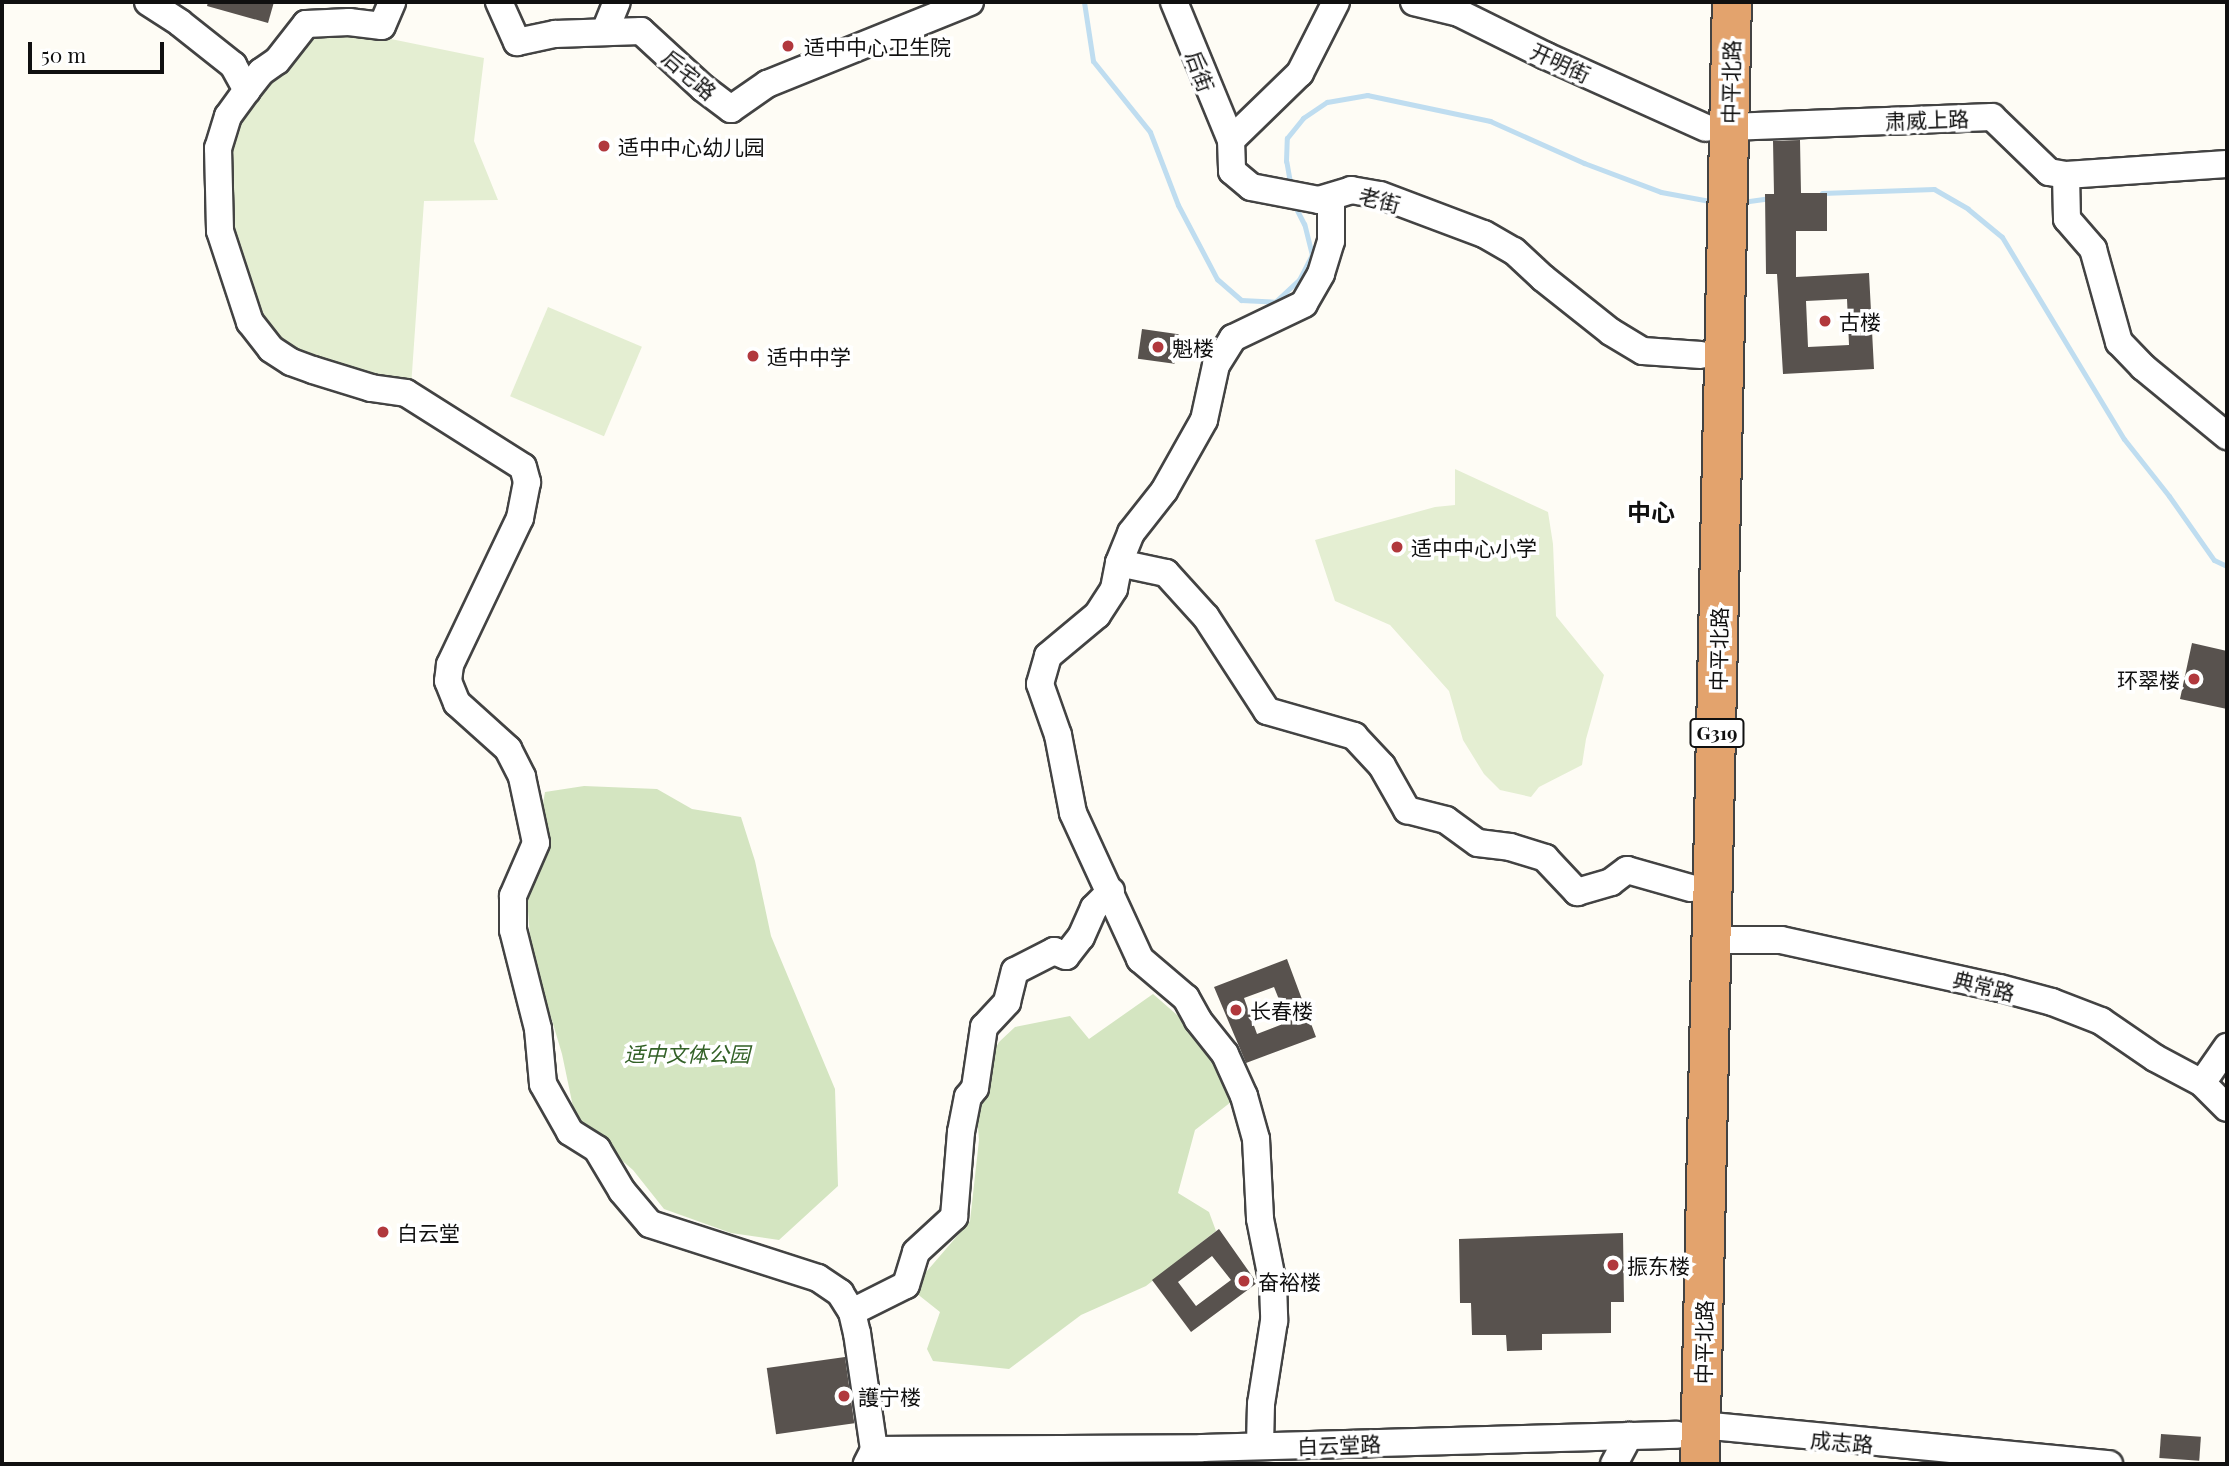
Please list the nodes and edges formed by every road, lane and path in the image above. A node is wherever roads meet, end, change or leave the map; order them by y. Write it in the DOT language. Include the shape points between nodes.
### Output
graph roads {
  1 [pos="148,2"];
  2 [pos="392,2"];
  3 [pos="499,2"];
  4 [pos="617,2"];
  5 [pos="970,2"];
  6 [pos="1174,2"];
  7 [pos="1336,2"];
  8 [pos="1414,2"];
  9 [pos="1709,2"];
  10 [pos="1732,2"];
  11 [pos="605,31"];
  12 [pos="247,90"];
  13 [pos="1718,127"];
  14 [pos="1231,140"];
  15 [pos="2227,164"];
  16 [pos="2066,175"];
  17 [pos="1331,197"];
  18 [pos="1701,355"];
  19 [pos="2227,436"];
  20 [pos="1119,563"];
  21 [pos="1690,888"];
  22 [pos="1111,891"];
  23 [pos="1712,940"];
  24 [pos="2227,1047"];
  25 [pos="2202,1083"];
  26 [pos="2227,1108"];
  27 [pos="852,1312"];
  28 [pos="1629,1437"];
  29 [pos="1689,1447"];
  30 [pos="1245,1452"];
  31 [pos="871,1457"];
  32 [pos="1614,1464"];
  33 [pos="2109,1464"];
  1 -- 12 [label="street" via="233,65"];
  2 -- 12 [label="street" via="382,26 306,23"];
  3 -- 11 [label="street, 后宅路" via="517,42"];
  4 -- 11 [label="street"];
  5 -- 11 [label="street, 后宅路" via="767,84 731,108 641,31"];
  6 -- 14 [label="street, 后街"];
  7 -- 14 [label="street" via="1300,73"];
  8 -- 13 [label="street, 开明街" via="1459,13 1546,57"];
  9 -- 13 [label="highway, G319"];
  10 -- 13 [label="highway, 中平北路 / G319"];
  12 -- 27 [label="street" via="226,123 217,165 220,231 250,321 271,349 291,362 406,393 518,462 526,474 523,510 450,665 448,681 457,703 508,749 522,777 536,844 513,896 513,930 538,1029 546,1092 570,1132 597,1149 622,1191 650,1224 827,1282 841,1293"];
  13 -- 16 [label="street, 肃威上路" via="1992,117 2049,172"];
  13 -- 18 [label="highway, G319"];
  13 -- 23 [label="highway, 中平北路 / G319"];
  14 -- 17 [label="street, 老街" via="1231,171 1251,187 1319,200"];
  15 -- 16 [label="street"];
  16 -- 19 [label="street" via="2067,219 2093,249 2119,342"];
  17 -- 18 [label="street, 老街" via="1351,190 1380,195 1484,234 1514,250 1611,332 1643,351"];
  17 -- 20 [label="street" via="1332,231 1321,274 1304,304 1233,338 1216,365 1204,420 1164,491 1131,533"];
  18 -- 21 [label="highway, G319"];
  20 -- 21 [label="street" via="1166,573 1206,617 1267,710 1354,736 1382,766 1407,810 1446,820 1478,843 1545,858 1577,892 1611,882 1627,870"];
  20 -- 22 [label="street" via="1114,589 1097,615 1048,656 1040,684 1058,735 1073,813"];
  21 -- 29 [label="highway, G319"];
  22 -- 27 [label="street" via="1094,908 1066,956 1054,951 1015,971 1007,1002 984,1027 975,1088 968,1097 961,1132 954,1217 916,1252 906,1285"];
  22 -- 30 [label="street" via="1140,959 1186,998 1225,1054 1255,1139 1274,1321 1261,1404"];
  23 -- 25 [label="street, 典常路" via="1795,942 2052,1002 2101,1021"];
  23 -- 29 [label="highway, 中平北路 / G319"];
  24 -- 25 [label="street"];
  25 -- 26 [label="street, 典常路"];
  27 -- 31 [label="street"];
  28 -- 29 [label="street, 白云堂路"];
  28 -- 30 [label="street, 白云堂路"];
  28 -- 32 [label="street"];
  29 -- 33 [label="street, 成志路"];
  30 -- 31 [label="street, 白云堂路"];
}
